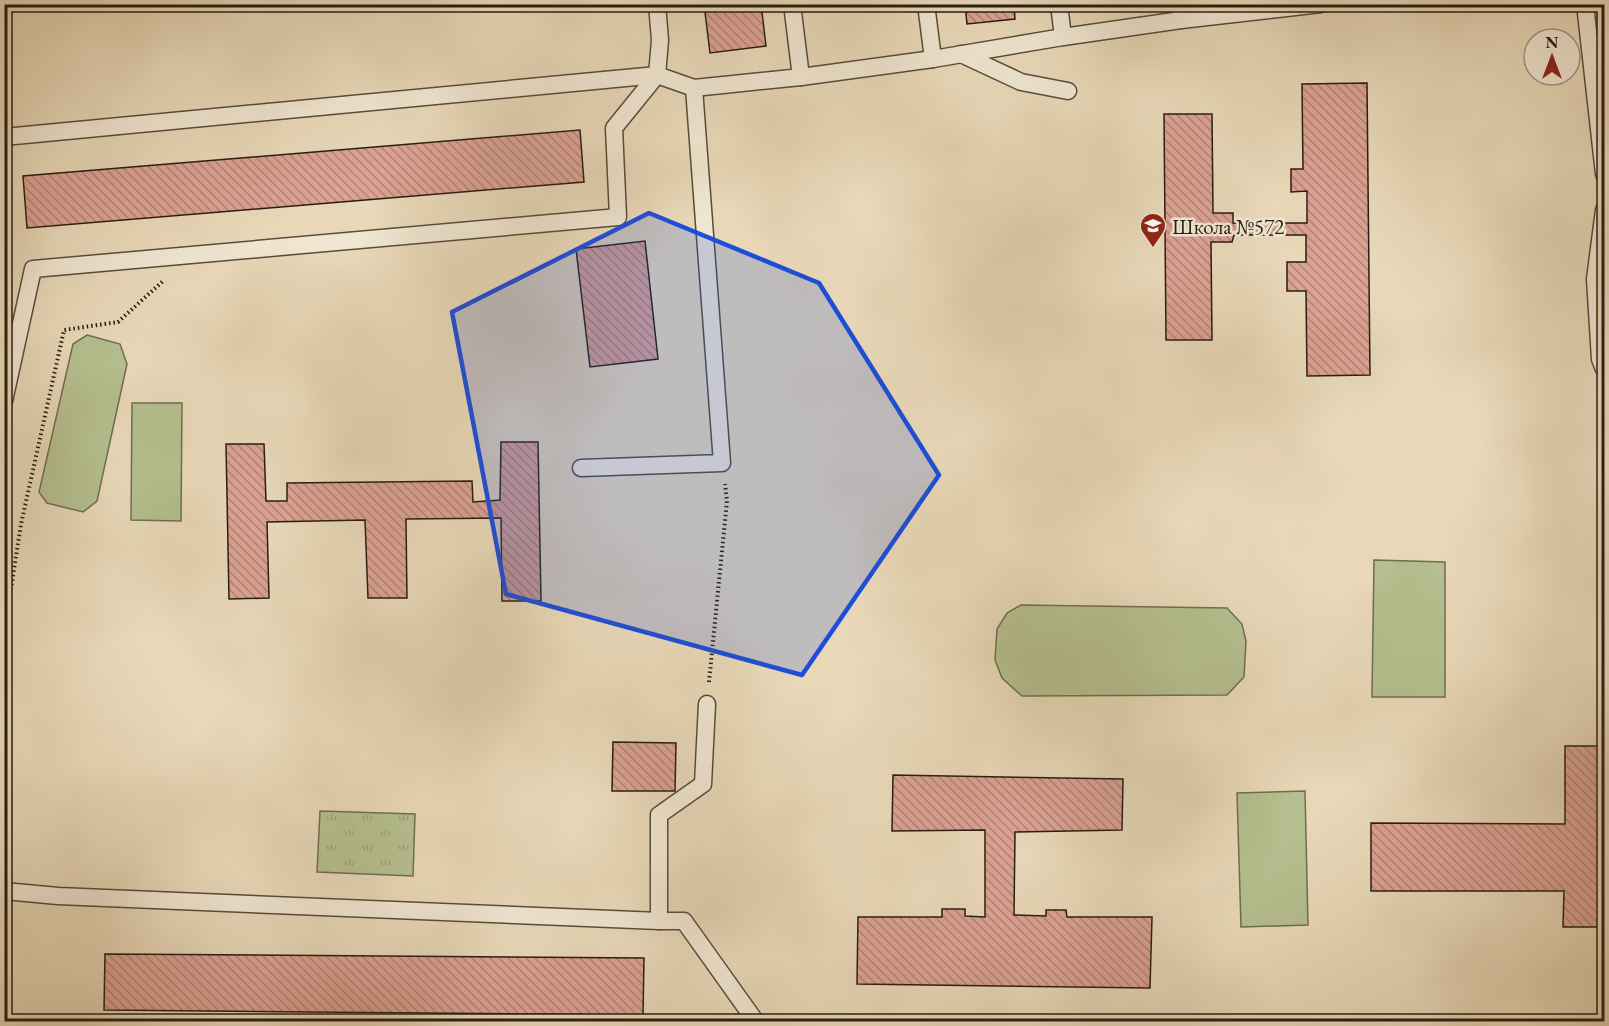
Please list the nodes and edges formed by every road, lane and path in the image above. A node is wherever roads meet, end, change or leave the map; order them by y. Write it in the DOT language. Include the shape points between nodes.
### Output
graph roads {
  1 [pos="657,4"];
  2 [pos="792,4"];
  3 [pos="926,4"];
  4 [pos="1059,4"];
  5 [pos="1321,4"];
  6 [pos="1585,4"];
  7 [pos="1180,12"];
  8 [pos="1063,37"];
  9 [pos="961,54"];
  10 [pos="933,59"];
  11 [pos="657,75"];
  12 [pos="801,77"];
  13 [pos="694,88"];
  14 [pos="1068,91"];
  15 [pos="4,137"];
  16 [pos="1605,174"];
  17 [pos="1605,210"];
  18 [pos="1602,233"];
  19 [pos="192,255"];
  20 [pos="1605,369"];
  21 [pos="4,401"];
  22 [pos="722,463"];
  23 [pos="580,468"];
  24 [pos="4,634"];
  25 [pos="707,704"];
  26 [pos="4,891"];
  27 [pos="659,921"];
  28 [pos="756,1022"];
  1 -- 11 [label="lane"];
  2 -- 12 [label="lane"];
  3 -- 10 [label="lane"];
  4 -- 8 [label="lane"];
  5 -- 7 [label="lane"];
  6 -- 16 [label="lane"];
  7 -- 8 [label="lane"];
  8 -- 9 [label="lane"];
  9 -- 10 [label="lane"];
  9 -- 14 [label="lane" via="1021,82"];
  10 -- 12 [label="lane"];
  11 -- 13 [label="lane"];
  11 -- 15 [label="lane"];
  11 -- 19 [label="lane" via="614,128 618,217"];
  12 -- 13 [label="lane"];
  13 -- 22 [label="lane"];
  17 -- 18 [label="lane"];
  18 -- 20 [label="lane" via="1594,279 1600,359"];
  19 -- 21 [label="lane" via="33,269"];
  19 -- 24 [label="path" via="117,322 64,330 21,524"];
  22 -- 23 [label="lane"];
  22 -- 25 [label="path" via="727,501"];
  25 -- 27 [label="lane" via="703,784 659,815"];
  26 -- 27 [label="lane"];
  27 -- 28 [label="lane" via="684,921"];
}
